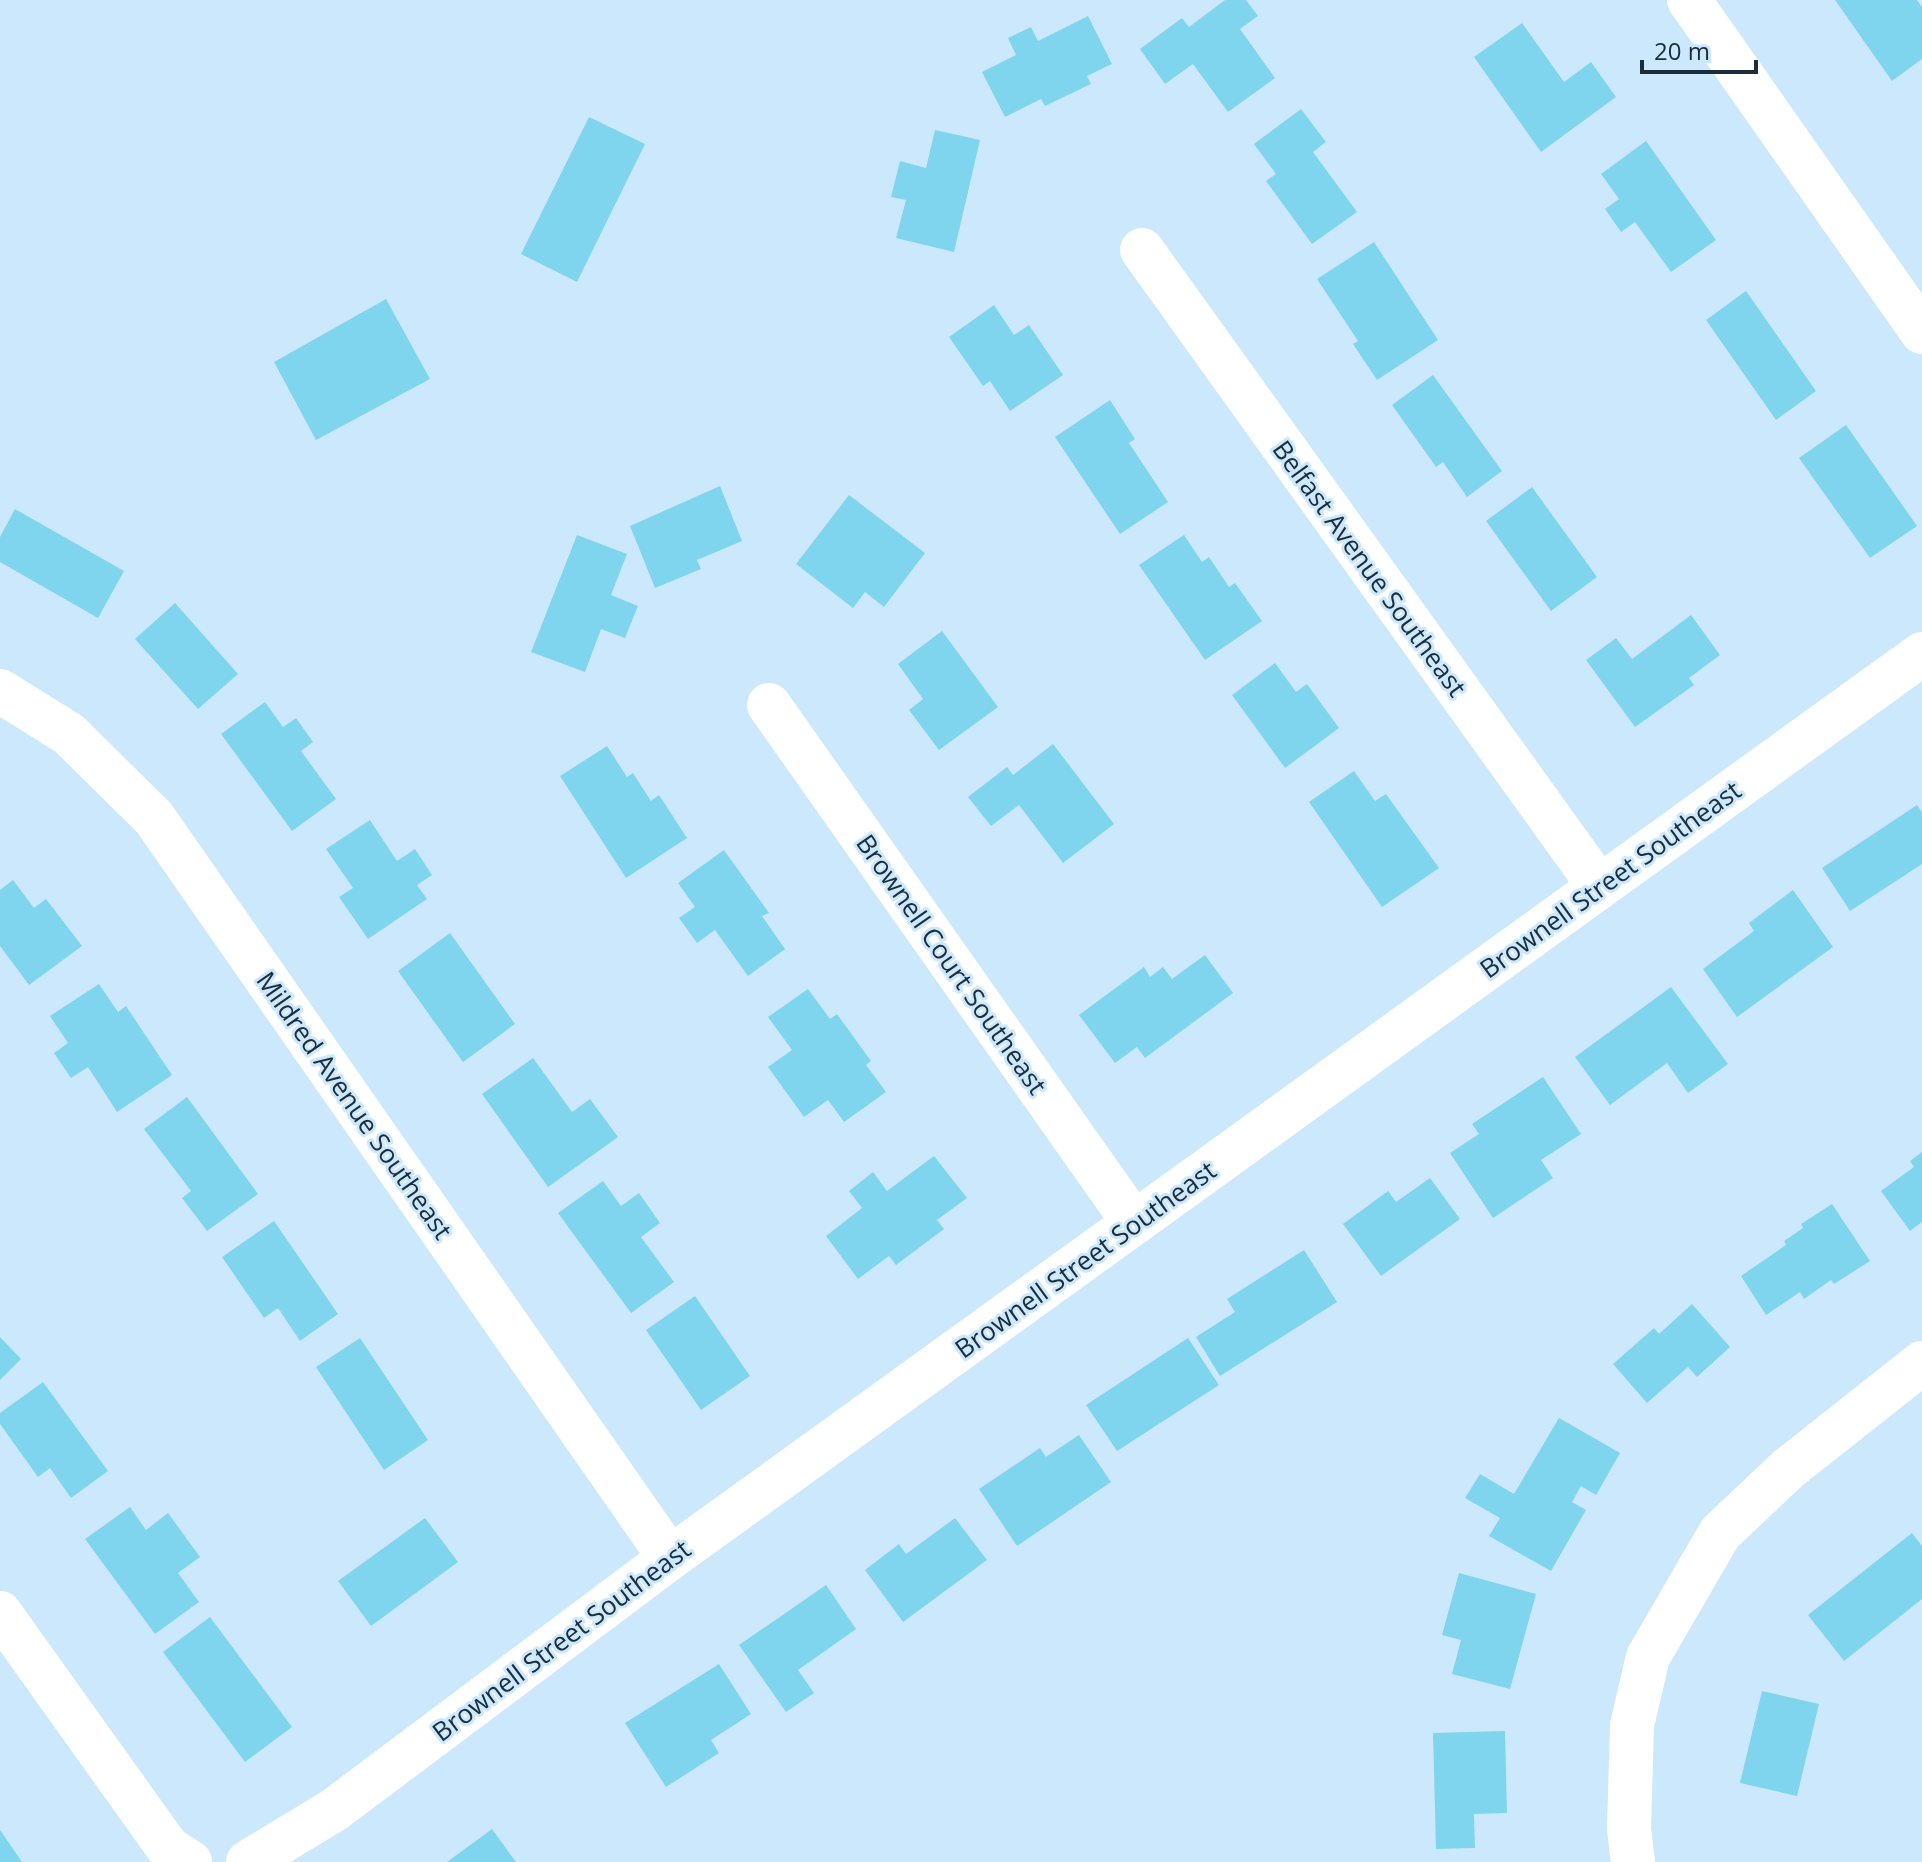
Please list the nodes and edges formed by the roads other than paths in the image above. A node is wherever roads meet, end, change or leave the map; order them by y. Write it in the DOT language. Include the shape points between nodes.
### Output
graph roads {
  1 [pos="1689,0"];
  2 [pos="1142,250"];
  3 [pos="1922,332"];
  4 [pos="1922,654"];
  5 [pos="0,691"];
  6 [pos="769,705"];
  7 [pos="1599,886"];
  8 [pos="1134,1223"];
  9 [pos="1922,1363"];
  10 [pos="670,1558"];
  11 [pos="0,1613"];
  12 [pos="190,1862"];
  13 [pos="248,1862"];
  14 [pos="1633,1862"];
  1 -- 3 [label="street"];
  2 -- 7 [label="street, Belfast Avenue Southeast"];
  4 -- 7 [label="street, Brownell Street Southeast"];
  5 -- 10 [label="street, Mildred Avenue Southeast" via="69,734 154,818"];
  6 -- 8 [label="street, Brownell Court Southeast"];
  7 -- 8 [label="street, Brownell Street Southeast"];
  8 -- 10 [label="street, Brownell Street Southeast"];
  9 -- 14 [label="street" via="1789,1468 1720,1533 1648,1657 1632,1725"];
  10 -- 13 [label="street, Brownell Street Southeast" via="334,1810"];
  11 -- 12 [label="street" via="168,1848"];
}
